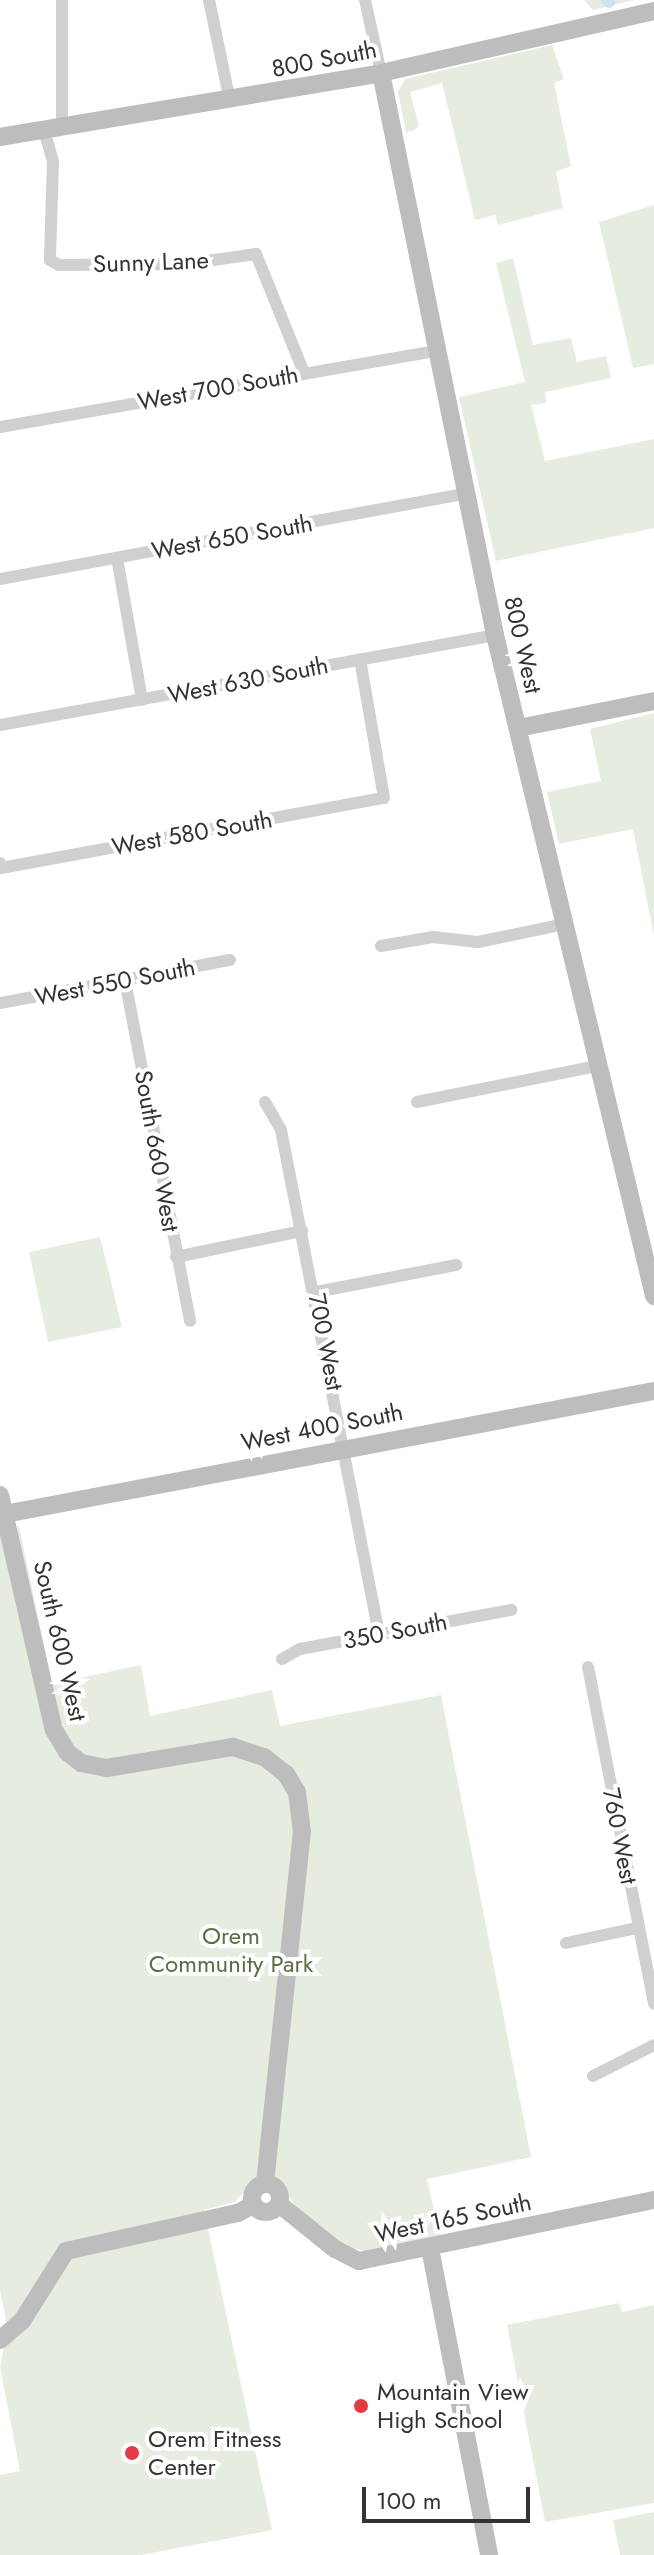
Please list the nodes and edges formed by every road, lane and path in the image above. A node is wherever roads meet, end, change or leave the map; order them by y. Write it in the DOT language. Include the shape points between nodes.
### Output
graph roads {
  1 [pos="62,0"];
  2 [pos="209,0"];
  3 [pos="365,0"];
  4 [pos="654,11"];
  5 [pos="381,73"];
  6 [pos="230,101"];
  7 [pos="53,128"];
  8 [pos="0,137"];
  9 [pos="436,351"];
  10 [pos="304,373"];
  11 [pos="0,427"];
  12 [pos="464,494"];
  13 [pos="117,558"];
  14 [pos="0,579"];
  15 [pos="495,635"];
  16 [pos="360,659"];
  17 [pos="142,700"];
  18 [pos="654,701"];
  19 [pos="0,725"];
  20 [pos="518,728"];
  21 [pos="0,866"];
  22 [pos="565,924"];
  23 [pos="381,946"];
  24 [pos="230,960"];
  25 [pos="125,980"];
  26 [pos="0,1003"];
  27 [pos="597,1066"];
  28 [pos="265,1102"];
  29 [pos="417,1102"];
  30 [pos="302,1231"];
  31 [pos="176,1257"];
  32 [pos="456,1265"];
  33 [pos="316,1292"];
  34 [pos="654,1296"];
  35 [pos="190,1321"];
  36 [pos="654,1391"];
  37 [pos="347,1446"];
  38 [pos="0,1495"];
  39 [pos="4,1515"];
  40 [pos="511,1610"];
  41 [pos="379,1634"];
  42 [pos="282,1659"];
  43 [pos="588,1667"];
  44 [pos="637,1928"];
  45 [pos="566,1943"];
  46 [pos="654,2004"];
  47 [pos="654,2045"];
  48 [pos="593,2076"];
  49 [pos="265,2184"];
  50 [pos="654,2200"];
  51 [pos="279,2204"];
  52 [pos="253,2205"];
  53 [pos="430,2248"];
  54 [pos="0,2340"];
  55 [pos="489,2555"];
  1 -- 7 [label="street"];
  2 -- 6 [label="street"];
  3 -- 5 [label="street, 800 West"];
  4 -- 5 [label="street, 800 South"];
  5 -- 6 [label="street, 800 South"];
  5 -- 9 [label="street, 800 West"];
  6 -- 7 [label="street, 800 South"];
  7 -- 8 [label="street, 800 South"];
  7 -- 10 [label="street, Sunny Lane" via="50,260 59,265 186,264 256,254"];
  9 -- 10 [label="street, West 700 South"];
  9 -- 12 [label="street, 800 West"];
  10 -- 11 [label="street, West 700 South"];
  12 -- 13 [label="street, West 650 South"];
  12 -- 15 [label="street, 800 West"];
  13 -- 14 [label="street, West 650 South"];
  13 -- 17 [label="street"];
  15 -- 16 [label="street, West 630 South"];
  15 -- 20 [label="street, 800 West"];
  16 -- 17 [label="street, West 630 South"];
  16 -- 21 [label="street, West 580 South" via="384,798"];
  17 -- 19 [label="street, West 630 South"];
  18 -- 20 [label="street"];
  20 -- 22 [label="street, 800 West"];
  22 -- 23 [label="street" via="478,942 433,937"];
  22 -- 27 [label="street, 800 West"];
  24 -- 25 [label="street, West 550 South"];
  25 -- 26 [label="street, West 550 South"];
  25 -- 31 [label="street, South 660 West"];
  27 -- 29 [label="street"];
  27 -- 34 [label="street, 800 West"];
  28 -- 30 [label="street, 700 West" via="281,1130"];
  30 -- 31 [label="street"];
  30 -- 33 [label="street, 700 West"];
  31 -- 35 [label="street, South 660 West"];
  32 -- 33 [label="street"];
  33 -- 37 [label="street, 700 West"];
  36 -- 37 [label="street, West 400 South"];
  37 -- 39 [label="street, West 400 South"];
  37 -- 41 [label="street, 700 West"];
  38 -- 39 [label="street, South 600 West"];
  39 -- 49 [label="street, South 600 West" via="54,1730 67,1752 81,1763 107,1768 233,1747 264,1757 286,1774 297,1792 302,1831"];
  40 -- 41 [label="street, 350 South"];
  41 -- 42 [label="street, 350 South" via="300,1649"];
  43 -- 44 [label="street, 760 West"];
  44 -- 45 [label="street"];
  44 -- 46 [label="street, 760 West"];
  47 -- 48 [label="street"];
  49 -- 51 [label="street, West 165 South" via="276,2189"];
  49 -- 52 [label="street" via="253,2193"];
  50 -- 53 [label="street, West 165 South"];
  51 -- 52 [label="street" via="266,2212"];
  51 -- 53 [label="street, West 165 South" via="350,2260"];
  52 -- 54 [label="street" via="238,2213 66,2251 22,2321"];
  53 -- 55 [label="street"];
}
